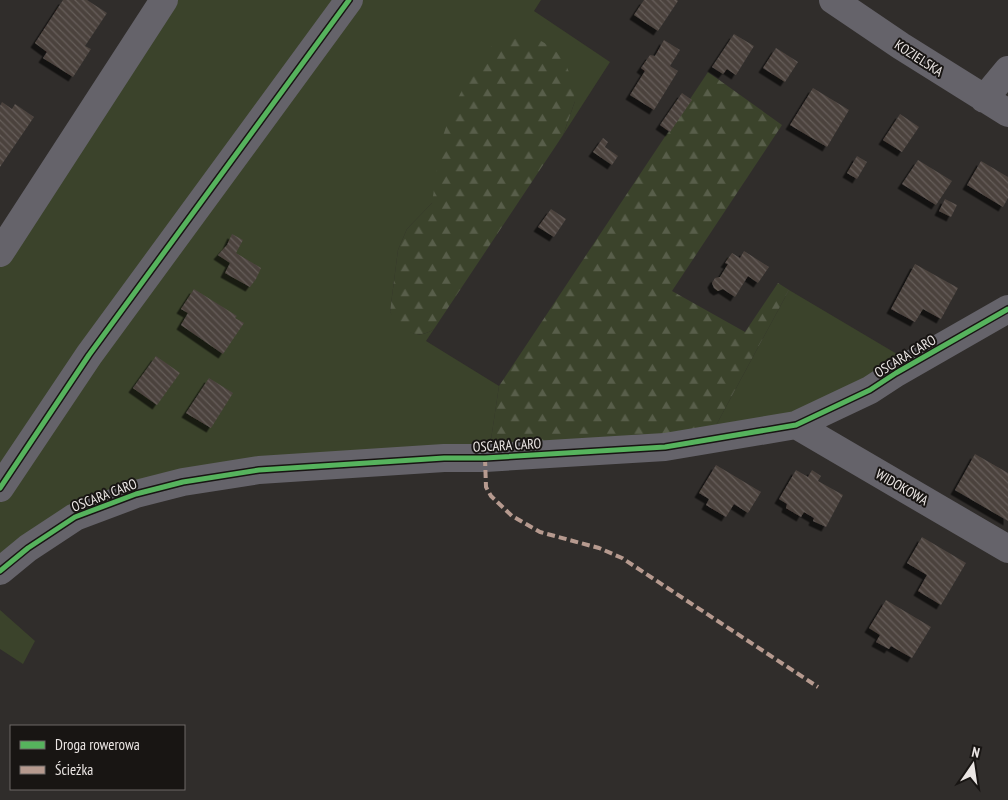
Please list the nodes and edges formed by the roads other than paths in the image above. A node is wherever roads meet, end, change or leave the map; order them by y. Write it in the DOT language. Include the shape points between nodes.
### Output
graph roads {
  1 [pos="164,0"];
  2 [pos="349,0"];
  3 [pos="833,0"];
  4 [pos="1008,70"];
  5 [pos="984,99"];
  6 [pos="1008,113"];
  7 [pos="0,253"];
  8 [pos="1008,309"];
  9 [pos="796,425"];
  10 [pos="0,488"];
  11 [pos="1008,549"];
  12 [pos="0,571"];
  1 -- 7 [label="street"];
  2 -- 10 [label="street" via="89,355"];
  3 -- 5 [label="street, KOZIELSKA"];
  4 -- 5 [label="street"];
  5 -- 6 [label="street, KOZIELSKA"];
  8 -- 9 [label="street, OSCARA CARO" via="870,390"];
  9 -- 11 [label="street, WIDOKOWA"];
  9 -- 12 [label="street, OSCARA CARO" via="665,447 259,470 183,482 136,494 75,517"];
}
